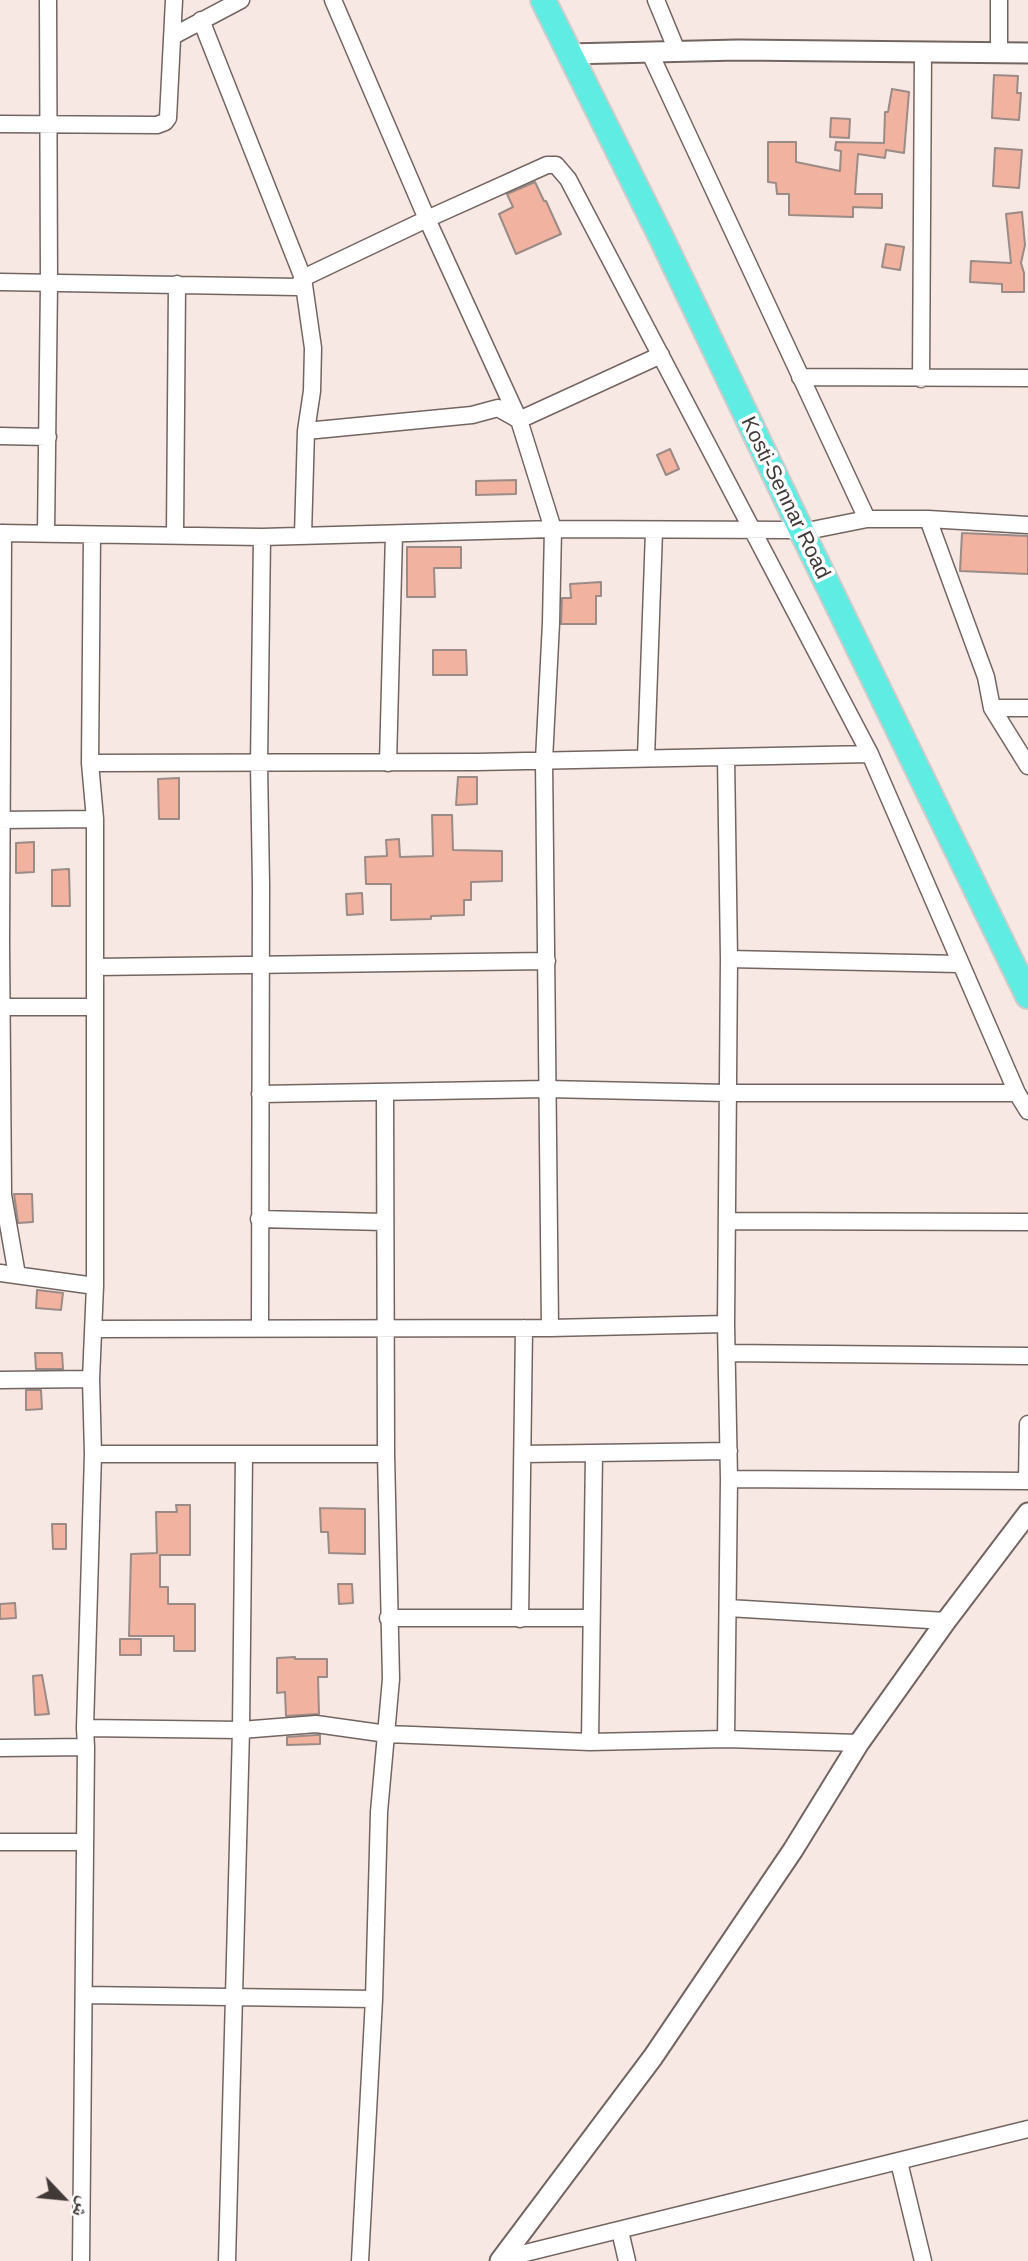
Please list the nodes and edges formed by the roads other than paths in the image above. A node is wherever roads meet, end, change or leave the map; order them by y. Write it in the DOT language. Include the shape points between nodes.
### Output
graph roads {
  1 [pos="48,0"];
  2 [pos="174,0"];
  3 [pos="241,0"];
  4 [pos="333,0"];
  5 [pos="543,0"];
  6 [pos="656,0"];
  7 [pos="999,0"];
  8 [pos="201,20"];
  9 [pos="173,36"];
  10 [pos="649,51"];
  11 [pos="677,51"];
  12 [pos="923,52"];
  13 [pos="999,53"];
  14 [pos="1028,53"];
  15 [pos="569,54"];
  16 [pos="0,124"];
  17 [pos="48,124"];
  18 [pos="427,219"];
  19 [pos="303,278"];
  20 [pos="0,282"];
  21 [pos="49,283"];
  22 [pos="177,284"];
  23 [pos="662,355"];
  24 [pos="800,377"];
  25 [pos="1028,378"];
  26 [pos="921,379"];
  27 [pos="519,420"];
  28 [pos="306,430"];
  29 [pos="0,436"];
  30 [pos="48,437"];
  31 [pos="867,519"];
  32 [pos="928,519"];
  33 [pos="1028,525"];
  34 [pos="553,529"];
  35 [pos="752,530"];
  36 [pos="654,531"];
  37 [pos="802,532"];
  38 [pos="1,533"];
  39 [pos="46,533"];
  40 [pos="394,534"];
  41 [pos="92,535"];
  42 [pos="175,535"];
  43 [pos="303,535"];
  44 [pos="262,537"];
  45 [pos="992,708"];
  46 [pos="1028,708"];
  47 [pos="870,754"];
  48 [pos="726,757"];
  49 [pos="646,758"];
  50 [pos="544,760"];
  51 [pos="90,762"];
  52 [pos="388,762"];
  53 [pos="259,764"];
  54 [pos="1028,766"];
  55 [pos="1,820"];
  56 [pos="95,820"];
  57 [pos="729,959"];
  58 [pos="547,961"];
  59 [pos="959,964"];
  60 [pos="261,966"];
  61 [pos="95,967"];
  62 [pos="1028,996"];
  63 [pos="3,1007"];
  64 [pos="94,1007"];
  65 [pos="547,1089"];
  66 [pos="385,1092"];
  67 [pos="727,1093"];
  68 [pos="1017,1093"];
  69 [pos="260,1094"];
  70 [pos="1028,1111"];
  71 [pos="2,1195"];
  72 [pos="259,1219"];
  73 [pos="727,1221"];
  74 [pos="384,1222"];
  75 [pos="1028,1222"];
  76 [pos="0,1273"];
  77 [pos="17,1275"];
  78 [pos="95,1286"];
  79 [pos="726,1324"];
  80 [pos="386,1327"];
  81 [pos="260,1328"];
  82 [pos="524,1328"];
  83 [pos="550,1328"];
  84 [pos="94,1329"];
  85 [pos="727,1353"];
  86 [pos="1028,1356"];
  87 [pos="91,1379"];
  88 [pos="0,1380"];
  89 [pos="1028,1424"];
  90 [pos="729,1451"];
  91 [pos="594,1453"];
  92 [pos="93,1454"];
  93 [pos="386,1454"];
  94 [pos="523,1454"];
  95 [pos="244,1455"];
  96 [pos="729,1479"];
  97 [pos="1027,1481"];
  98 [pos="1028,1513"];
  99 [pos="728,1608"];
  100 [pos="388,1618"];
  101 [pos="591,1618"];
  102 [pos="520,1619"];
  103 [pos="946,1621"];
  104 [pos="85,1728"];
  105 [pos="241,1730"];
  106 [pos="387,1734"];
  107 [pos="726,1740"];
  108 [pos="590,1742"];
  109 [pos="859,1743"];
  110 [pos="86,1747"];
  111 [pos="0,1748"];
  112 [pos="0,1842"];
  113 [pos="84,1842"];
  114 [pos="84,1995"];
  115 [pos="234,1996"];
  116 [pos="374,1998"];
  117 [pos="1028,2129"];
  118 [pos="899,2162"];
  119 [pos="620,2231"];
  120 [pos="500,2260"];
  121 [pos="81,2261"];
  122 [pos="227,2261"];
  123 [pos="360,2261"];
  124 [pos="627,2261"];
  125 [pos="923,2261"];
  1 -- 17 [label="street"];
  2 -- 9 [label="street"];
  3 -- 8 [label="street"];
  4 -- 18 [label="street"];
  5 -- 15 [label="highway, Kosti-Sennar Road"];
  6 -- 11 [label="street"];
  7 -- 13 [label="street"];
  8 -- 9 [label="street"];
  8 -- 19 [label="street"];
  9 -- 17 [label="street" via="165,122"];
  10 -- 11 [label="street"];
  10 -- 15 [label="street"];
  10 -- 24 [label="street"];
  11 -- 12 [label="street"];
  12 -- 13 [label="street"];
  12 -- 26 [label="street"];
  13 -- 14 [label="street"];
  15 -- 37 [label="highway, Kosti-Sennar Road"];
  16 -- 17 [label="street"];
  17 -- 21 [label="street"];
  18 -- 19 [label="street"];
  18 -- 23 [label="street" via="556,165 568,179"];
  18 -- 27 [label="street"];
  19 -- 22 [label="street" via="298,287"];
  19 -- 28 [label="street" via="313,348"];
  20 -- 21 [label="street"];
  21 -- 22 [label="street"];
  21 -- 30 [label="street"];
  22 -- 42 [label="street"];
  23 -- 27 [label="street"];
  23 -- 35 [label="street"];
  24 -- 26 [label="street"];
  24 -- 31 [label="street"];
  25 -- 26 [label="street"];
  27 -- 28 [label="street" via="498,408 472,415"];
  27 -- 34 [label="street"];
  28 -- 43 [label="street"];
  29 -- 30 [label="street"];
  30 -- 39 [label="street"];
  31 -- 32 [label="street"];
  31 -- 37 [label="street"];
  32 -- 33 [label="street"];
  32 -- 45 [label="street" via="986,677"];
  34 -- 36 [label="street"];
  34 -- 40 [label="street"];
  34 -- 50 [label="street"];
  35 -- 36 [label="street"];
  35 -- 37 [label="street"];
  35 -- 47 [label="street"];
  36 -- 49 [label="street"];
  37 -- 62 [label="highway, Kosti-Sennar Road"];
  38 -- 39 [label="street"];
  38 -- 55 [label="street"];
  39 -- 41 [label="street"];
  40 -- 43 [label="street"];
  40 -- 52 [label="street"];
  41 -- 42 [label="street"];
  41 -- 51 [label="street"];
  42 -- 44 [label="street"];
  43 -- 44 [label="street"];
  44 -- 53 [label="street"];
  45 -- 46 [label="street"];
  45 -- 54 [label="street"];
  47 -- 48 [label="street"];
  47 -- 59 [label="street"];
  48 -- 49 [label="street"];
  48 -- 57 [label="street"];
  49 -- 50 [label="street"];
  50 -- 52 [label="street"];
  50 -- 58 [label="street"];
  51 -- 53 [label="street"];
  51 -- 56 [label="street"];
  52 -- 53 [label="street"];
  53 -- 60 [label="street"];
  55 -- 56 [label="street"];
  55 -- 63 [label="street"];
  56 -- 61 [label="street"];
  57 -- 59 [label="street"];
  57 -- 67 [label="street"];
  58 -- 60 [label="street"];
  58 -- 65 [label="street"];
  59 -- 68 [label="street"];
  60 -- 61 [label="street"];
  60 -- 69 [label="street"];
  61 -- 64 [label="street"];
  63 -- 64 [label="street"];
  63 -- 71 [label="street"];
  64 -- 78 [label="street"];
  65 -- 66 [label="street"];
  65 -- 67 [label="street"];
  65 -- 83 [label="street"];
  66 -- 69 [label="street"];
  66 -- 74 [label="street"];
  67 -- 68 [label="street"];
  67 -- 73 [label="street"];
  68 -- 70 [label="street"];
  69 -- 72 [label="street"];
  71 -- 77 [label="street"];
  72 -- 74 [label="street"];
  72 -- 81 [label="street"];
  73 -- 75 [label="street"];
  73 -- 79 [label="street"];
  74 -- 80 [label="street"];
  76 -- 77 [label="street"];
  77 -- 78 [label="street"];
  78 -- 84 [label="street"];
  79 -- 83 [label="street"];
  79 -- 85 [label="street"];
  80 -- 81 [label="street"];
  80 -- 82 [label="street"];
  80 -- 93 [label="street"];
  81 -- 84 [label="street"];
  82 -- 83 [label="street"];
  82 -- 94 [label="street"];
  84 -- 87 [label="street"];
  85 -- 86 [label="street"];
  85 -- 90 [label="street"];
  87 -- 88 [label="street"];
  87 -- 92 [label="street"];
  89 -- 97 [label="street"];
  90 -- 91 [label="street"];
  90 -- 96 [label="street"];
  91 -- 94 [label="street"];
  91 -- 101 [label="street"];
  92 -- 95 [label="street"];
  92 -- 104 [label="street"];
  93 -- 95 [label="street"];
  93 -- 100 [label="street"];
  94 -- 102 [label="street"];
  95 -- 105 [label="street"];
  96 -- 97 [label="street"];
  96 -- 99 [label="street"];
  98 -- 103 [label="street"];
  99 -- 103 [label="street"];
  99 -- 107 [label="street"];
  100 -- 102 [label="street"];
  100 -- 106 [label="street" via="391,1679"];
  101 -- 102 [label="street"];
  101 -- 108 [label="street"];
  103 -- 109 [label="street"];
  104 -- 105 [label="street"];
  104 -- 110 [label="street"];
  105 -- 106 [label="street" via="316,1724"];
  105 -- 115 [label="street"];
  106 -- 108 [label="street"];
  106 -- 116 [label="street" via="379,1812"];
  107 -- 108 [label="street"];
  107 -- 109 [label="street"];
  109 -- 120 [label="street" via="793,1850 653,2057"];
  110 -- 111 [label="street"];
  110 -- 113 [label="street"];
  112 -- 113 [label="street"];
  113 -- 114 [label="street"];
  114 -- 115 [label="street"];
  114 -- 121 [label="street"];
  115 -- 116 [label="street"];
  115 -- 122 [label="street"];
  116 -- 123 [label="street"];
  117 -- 118 [label="street"];
  118 -- 119 [label="street"];
  118 -- 125 [label="street"];
  119 -- 120 [label="street"];
  119 -- 124 [label="street"];
}
